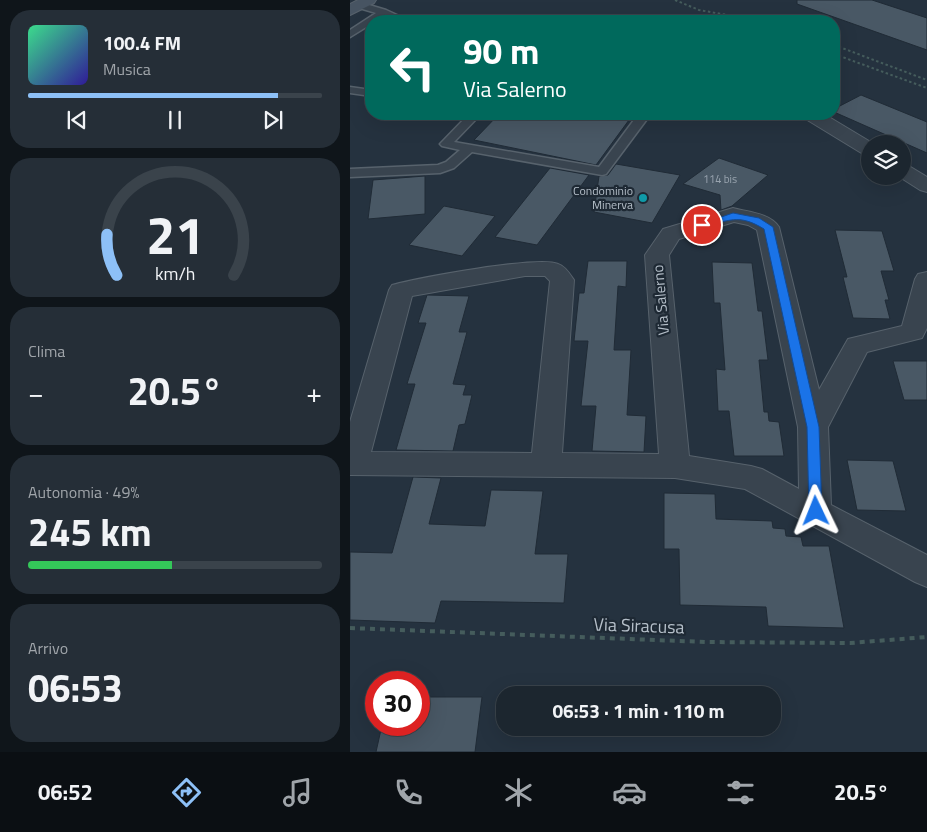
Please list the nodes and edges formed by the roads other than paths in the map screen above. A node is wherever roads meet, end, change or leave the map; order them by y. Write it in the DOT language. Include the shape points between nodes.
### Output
graph roads {
  1 [pos="359,5"];
  2 [pos="384,12"];
  3 [pos="379,15"];
  4 [pos="391,15"];
  5 [pos="365,24"];
  6 [pos="350,34"];
  7 [pos="350,90"];
  8 [pos="365,92"];
  9 [pos="469,120"];
  10 [pos="639,120"];
  11 [pos="821,120"];
  12 [pos="861,145"];
  13 [pos="469,148"];
  14 [pos="350,174"];
  15 [pos="911,176"];
  16 [pos="927,186"];
  17 [pos="927,279"];
  18 [pos="813,427"];
  19 [pos="351,463"];
  20 [pos="546,466"];
  21 [pos="675,466"];
  22 [pos="816,511"];
  23 [pos="927,572"];
  1 -- 2 [label="lane"];
  2 -- 3 [label="lane"];
  2 -- 4 [label="lane"];
  5 -- 6 [label="lane"];
  7 -- 8 [label="lane"];
  9 -- 13 [label="lane" via="446,144"];
  10 -- 13 [label="lane" via="602,171"];
  11 -- 12 [label="street"];
  13 -- 14 [label="lane" via="450,165 440,168"];
  15 -- 16 [label="street"];
  17 -- 18 [label="street" via="913,332 857,345"];
  18 -- 21 [label="street, Via Salerno" via="768,227 733,215 671,234 657,255"];
  18 -- 22 [label="street, Via Salerno"];
  19 -- 20 [label="street"];
  19 -- 20 [label="street" via="401,290 525,270 551,269 562,280"];
  20 -- 21 [label="street"];
  21 -- 22 [label="street" via="751,478"];
  22 -- 23 [label="street"];
}
